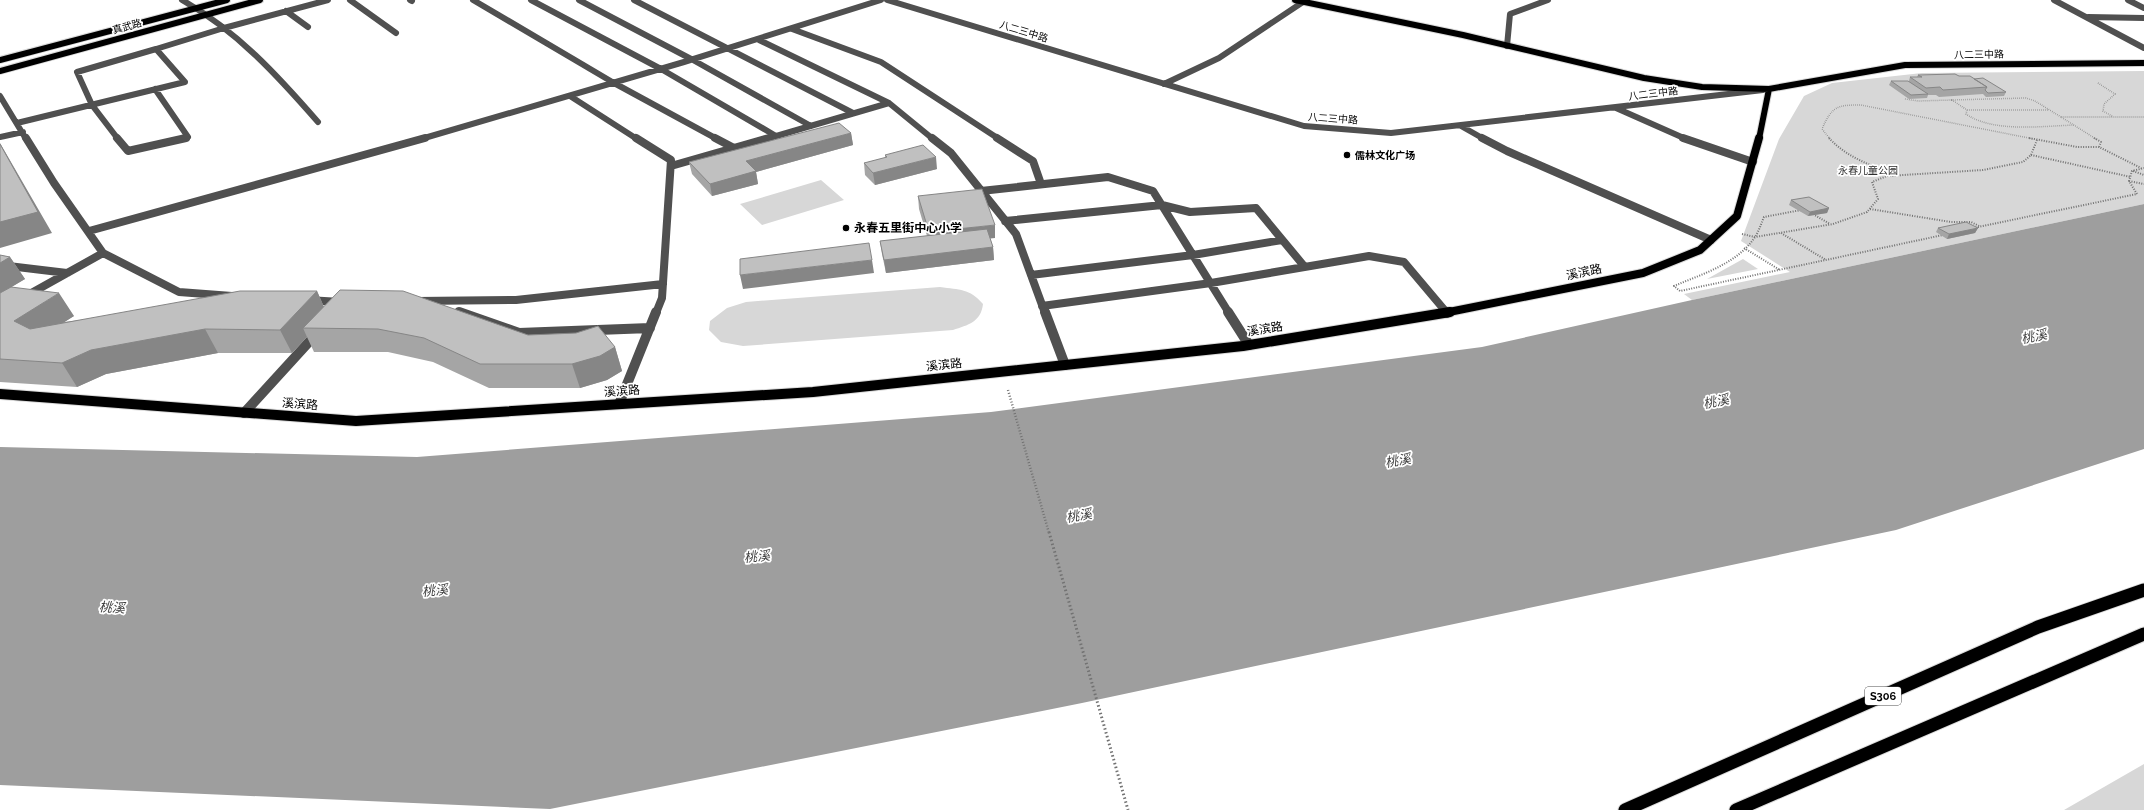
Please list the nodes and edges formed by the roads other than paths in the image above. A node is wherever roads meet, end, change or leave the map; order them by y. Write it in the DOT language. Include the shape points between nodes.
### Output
graph roads {
  1 [pos="182,0"];
  2 [pos="228,0"];
  3 [pos="260,0"];
  4 [pos="328,0"];
  5 [pos="350,0"];
  6 [pos="473,0"];
  7 [pos="531,0"];
  8 [pos="579,0"];
  9 [pos="634,0"];
  10 [pos="881,0"];
  11 [pos="887,0"];
  12 [pos="1295,0"];
  13 [pos="1548,0"];
  14 [pos="2054,0"];
  15 [pos="2128,0"];
  16 [pos="1305,1"];
  17 [pos="197,8"];
  18 [pos="2144,8"];
  19 [pos="286,11"];
  20 [pos="208,14"];
  21 [pos="2086,17"];
  22 [pos="2144,18"];
  23 [pos="308,27"];
  24 [pos="224,28"];
  25 [pos="792,29"];
  26 [pos="396,33"];
  27 [pos="760,40"];
  28 [pos="1507,46"];
  29 [pos="730,48"];
  30 [pos="2144,48"];
  31 [pos="156,49"];
  32 [pos="0,60"];
  33 [pos="693,60"];
  34 [pos="2144,62"];
  35 [pos="661,69"];
  36 [pos="0,71"];
  37 [pos="614,83"];
  38 [pos="1164,84"];
  39 [pos="155,89"];
  40 [pos="1769,90"];
  41 [pos="0,96"];
  42 [pos="570,96"];
  43 [pos="889,103"];
  44 [pos="92,105"];
  45 [pos="1616,108"];
  46 [pos="853,113"];
  47 [pos="318,122"];
  48 [pos="17,123"];
  49 [pos="810,126"];
  50 [pos="1461,126"];
  51 [pos="22,132"];
  52 [pos="776,136"];
  53 [pos="0,137"];
  54 [pos="734,148"];
  55 [pos="1753,162"];
  56 [pos="671,166"];
  57 [pos="1041,184"];
  58 [pos="981,191"];
  59 [pos="1162,205"];
  60 [pos="1005,221"];
  61 [pos="89,231"];
  62 [pos="1282,240"];
  63 [pos="1711,240"];
  64 [pos="103,253"];
  65 [pos="1193,255"];
  66 [pos="0,265"];
  67 [pos="1304,266"];
  68 [pos="67,274"];
  69 [pos="1031,275"];
  70 [pos="1211,283"];
  71 [pos="663,284"];
  72 [pos="241,296"];
  73 [pos="20,300"];
  74 [pos="295,300"];
  75 [pos="354,302"];
  76 [pos="1042,306"];
  77 [pos="300,309"];
  78 [pos="337,311"];
  79 [pos="1447,313"];
  80 [pos="327,323"];
  81 [pos="650,328"];
  82 [pos="1250,345"];
  83 [pos="1065,365"];
  84 [pos="0,394"];
  85 [pos="619,404"];
  86 [pos="244,413"];
  87 [pos="2144,590"];
  88 [pos="2144,634"];
  89 [pos="1624,810"];
  90 [pos="1736,810"];
  1 -- 17 [label="street"];
  2 -- 17 [label="main road, 真武路"];
  3 -- 20 [label="main road, 真武路"];
  4 -- 19 [label="street"];
  5 -- 26 [label="street"];
  6 -- 37 [label="street"];
  7 -- 35 [label="street"];
  8 -- 33 [label="street"];
  9 -- 29 [label="street"];
  10 -- 25 [label="street"];
  11 -- 38 [label="street, 八二三中路"];
  12 -- 16 [label="main road, 八二三中路"];
  13 -- 28 [label="street" via="1510,14"];
  14 -- 21 [label="street"];
  15 -- 18 [label="street"];
  16 -- 28 [label="main road, 八二三中路"];
  16 -- 38 [label="street" via="1219,58"];
  17 -- 20 [label="street"];
  17 -- 32 [label="main road, 真武路"];
  19 -- 23 [label="street"];
  19 -- 24 [label="street"];
  20 -- 24 [label="street"];
  20 -- 36 [label="main road, 真武路"];
  21 -- 22 [label="street"];
  21 -- 30 [label="street"];
  24 -- 31 [label="street"];
  24 -- 47 [label="street" via="269,67"];
  25 -- 27 [label="street"];
  25 -- 57 [label="street" via="881,62 1033,161"];
  27 -- 29 [label="street"];
  27 -- 43 [label="street"];
  28 -- 40 [label="main road, 八二三中路" via="1644,78 1702,87"];
  29 -- 33 [label="street"];
  29 -- 46 [label="street"];
  31 -- 39 [label="street" via="186,82"];
  31 -- 44 [label="street" via="77,72"];
  33 -- 35 [label="street"];
  33 -- 49 [label="street"];
  34 -- 40 [label="main road, 八二三中路" via="1905,65"];
  35 -- 37 [label="street"];
  35 -- 52 [label="street"];
  37 -- 42 [label="street"];
  37 -- 54 [label="street"];
  38 -- 50 [label="street, 八二三中路" via="1304,126 1391,133"];
  39 -- 44 [label="street"];
  39 -- 44 [label="street" via="188,137 128,151"];
  40 -- 45 [label="street, 八二三中路"];
  40 -- 55 [label="main road, 溪滨路"];
  41 -- 48 [label="street"];
  42 -- 56 [label="street" via="671,160"];
  42 -- 61 [label="street"];
  43 -- 46 [label="street"];
  43 -- 58 [label="street" via="951,153"];
  44 -- 48 [label="street"];
  45 -- 50 [label="street, 八二三中路"];
  45 -- 55 [label="street" via="1681,137"];
  46 -- 49 [label="street"];
  48 -- 51 [label="street"];
  49 -- 52 [label="street"];
  50 -- 63 [label="street" via="1507,151"];
  51 -- 53 [label="street"];
  51 -- 61 [label="street" via="54,183"];
  52 -- 54 [label="street"];
  54 -- 56 [label="street"];
  55 -- 63 [label="main road, 溪滨路" via="1737,216"];
  56 -- 71 [label="street"];
  57 -- 58 [label="street"];
  57 -- 59 [label="street" via="1108,177 1153,191"];
  58 -- 60 [label="street"];
  59 -- 60 [label="street"];
  59 -- 62 [label="street" via="1190,212 1256,208"];
  59 -- 65 [label="street"];
  60 -- 69 [label="street" via="1016,234"];
  61 -- 64 [label="street"];
  62 -- 65 [label="street"];
  62 -- 67 [label="street"];
  63 -- 79 [label="main road, 溪滨路" via="1700,250 1643,273"];
  64 -- 68 [label="street"];
  64 -- 72 [label="street" via="179,292"];
  65 -- 69 [label="street"];
  65 -- 70 [label="street"];
  66 -- 68 [label="street"];
  67 -- 70 [label="street"];
  67 -- 79 [label="street" via="1369,256 1404,262"];
  68 -- 73 [label="street"];
  69 -- 76 [label="street"];
  70 -- 76 [label="street"];
  70 -- 82 [label="street"];
  71 -- 81 [label="street" via="662,298"];
  71 -- 81 [label="street" via="516,300 411,305 459,312 519,333"];
  74 -- 75 [label="street"];
  76 -- 83 [label="street"];
  77 -- 78 [label="street"];
  79 -- 82 [label="main road, 溪滨路"];
  80 -- 86 [label="street"];
  81 -- 85 [label="street"];
  82 -- 83 [label="main road, 溪滨路"];
  83 -- 85 [label="main road, 溪滨路" via="813,392"];
  84 -- 86 [label="main road, 溪滨路"];
  85 -- 86 [label="main road, 溪滨路" via="356,421"];
  87 -- 89 [label="main road, S306" via="2038,627"];
  88 -- 90 [label="main road"];
}
